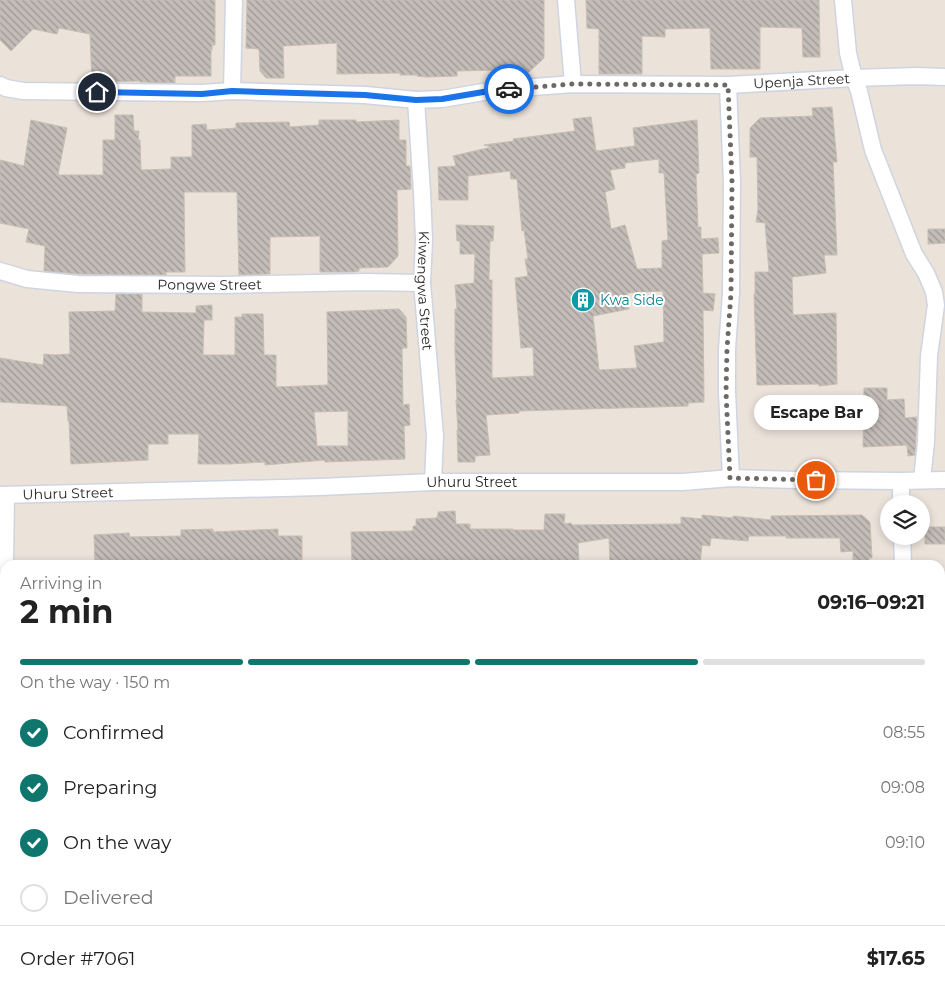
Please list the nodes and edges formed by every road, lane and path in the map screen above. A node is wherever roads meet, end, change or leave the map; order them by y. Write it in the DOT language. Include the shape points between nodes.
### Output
graph roads {
  1 [pos="234,0"];
  2 [pos="566,0"];
  3 [pos="843,0"];
  4 [pos="945,77"];
  5 [pos="854,78"];
  6 [pos="573,84"];
  7 [pos="0,85"];
  8 [pos="728,85"];
  9 [pos="232,91"];
  10 [pos="416,100"];
  11 [pos="0,271"];
  12 [pos="422,283"];
  13 [pos="939,316"];
  14 [pos="730,478"];
  15 [pos="922,480"];
  16 [pos="945,480"];
  17 [pos="901,481"];
  18 [pos="433,482"];
  19 [pos="3,495"];
  20 [pos="901,495"];
  21 [pos="903,545"];
  22 [pos="5,560"];
  23 [pos="904,560"];
  1 -- 9 [label="street"];
  2 -- 6 [label="street"];
  3 -- 5 [label="street"];
  4 -- 5 [label="street, Upenja Street"];
  5 -- 8 [label="street, Upenja Street"];
  5 -- 13 [label="street" via="873,150 914,254 934,292"];
  6 -- 8 [label="street, Upenja Street"];
  6 -- 10 [label="street, Upenja Street"];
  7 -- 9 [label="street, Upenja Street" via="23,91 202,94"];
  8 -- 14 [label="street" via="732,182 726,392"];
  9 -- 10 [label="street, Upenja Street" via="365,95"];
  10 -- 12 [label="street, Kiwengwa Street" via="424,240"];
  11 -- 12 [label="street, Pongwe Street" via="27,279 78,284"];
  12 -- 18 [label="street, Kiwengwa Street" via="434,436"];
  13 -- 15 [label="street" via="929,356"];
  14 -- 17 [label="street, Uhuru Street"];
  14 -- 18 [label="street, Uhuru Street" via="683,482"];
  15 -- 16 [label="street, Uhuru Street"];
  15 -- 17 [label="street, Uhuru Street"];
  17 -- 20 [label="street"];
  18 -- 19 [label="street, Uhuru Street"];
  19 -- 22 [label="street"];
  21 -- 23 [label="street"];
}
